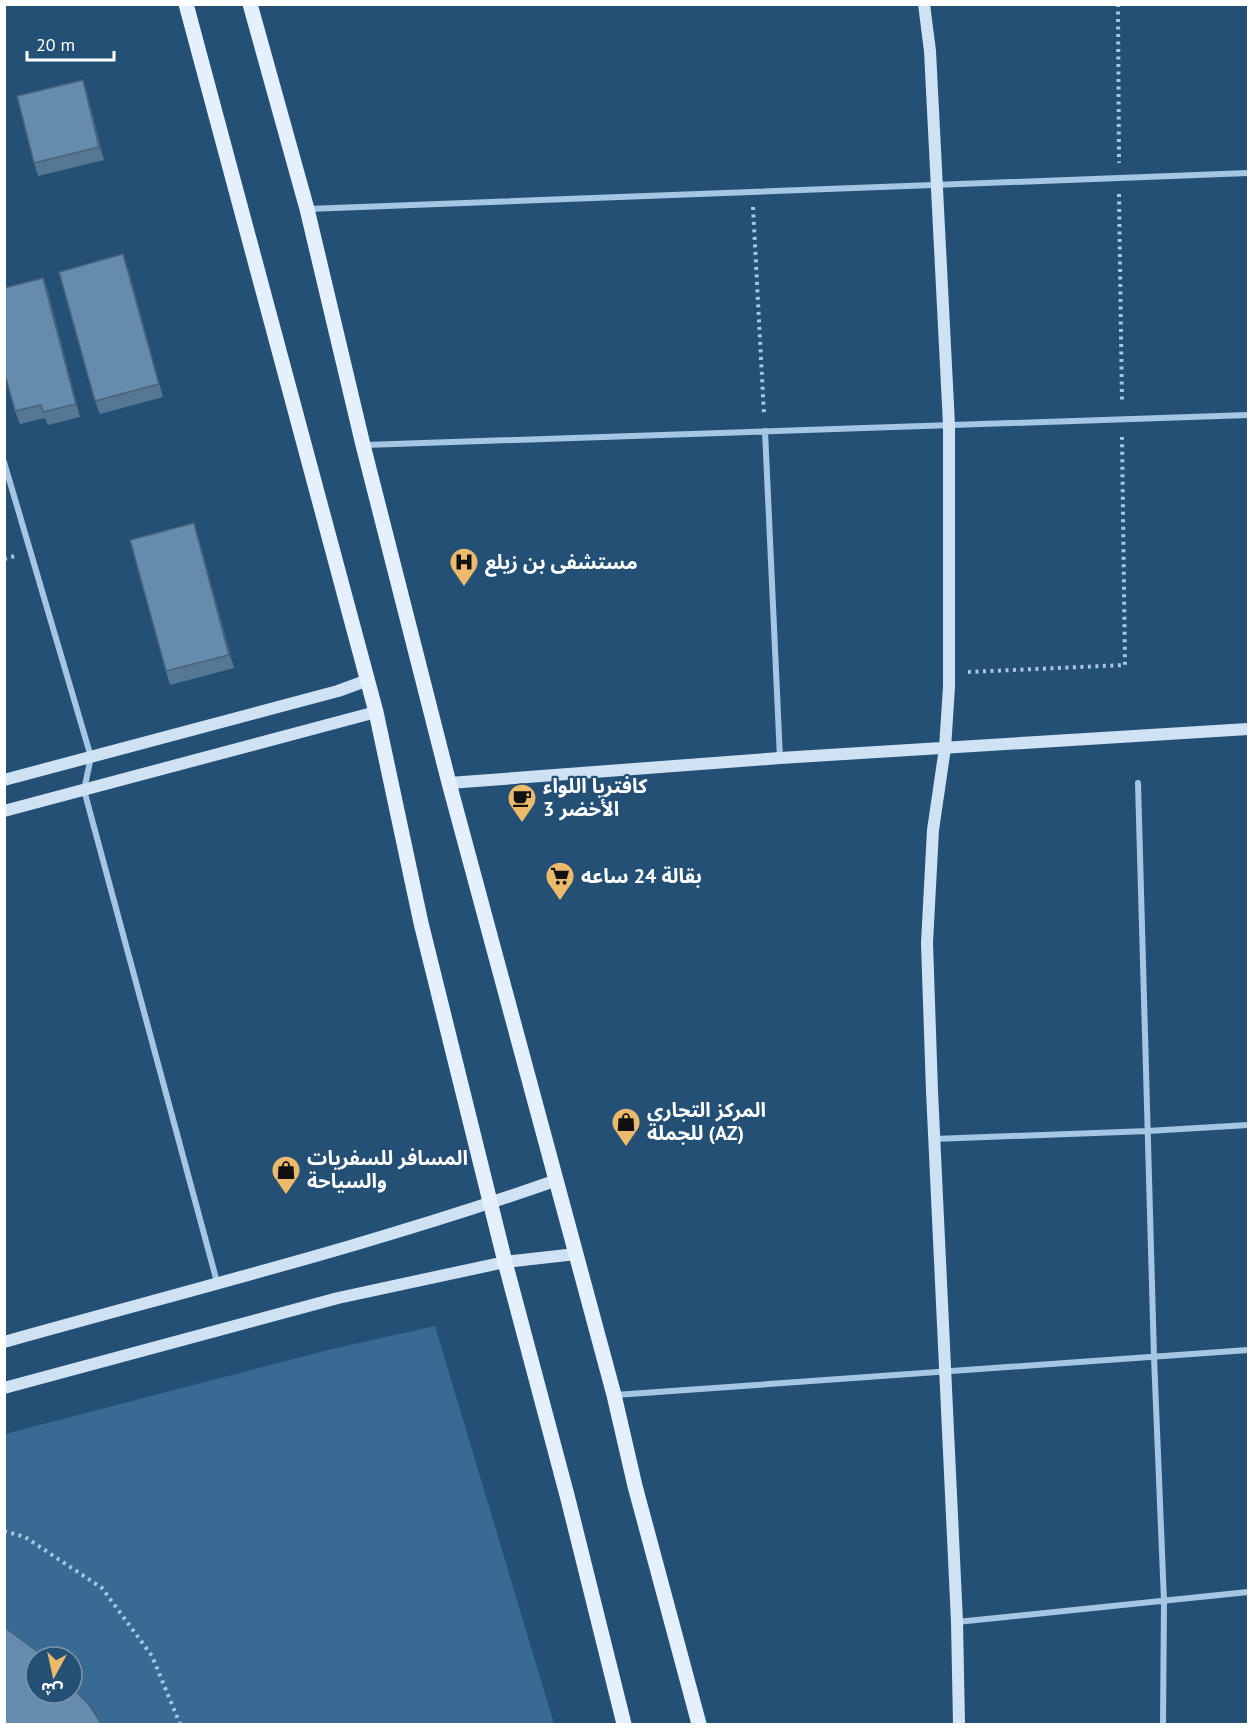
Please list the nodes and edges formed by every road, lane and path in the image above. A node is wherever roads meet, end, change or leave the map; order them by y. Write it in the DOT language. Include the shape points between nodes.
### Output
graph roads {
  1 [pos="186,4"];
  2 [pos="250,4"];
  3 [pos="924,4"];
  4 [pos="1248,173"];
  5 [pos="936,185"];
  6 [pos="752,192"];
  7 [pos="307,208"];
  8 [pos="1248,415"];
  9 [pos="949,425"];
  10 [pos="765,431"];
  11 [pos="363,445"];
  12 [pos="4,462"];
  13 [pos="368,680"];
  14 [pos="376,712"];
  15 [pos="1248,729"];
  16 [pos="945,748"];
  17 [pos="91,757"];
  18 [pos="780,758"];
  19 [pos="4,780"];
  20 [pos="449,783"];
  21 [pos="1138,783"];
  22 [pos="84,790"];
  23 [pos="4,811"];
  24 [pos="1248,1125"];
  25 [pos="1148,1131"];
  26 [pos="934,1139"];
  27 [pos="557,1180"];
  28 [pos="490,1203"];
  29 [pos="576,1254"];
  30 [pos="505,1262"];
  31 [pos="217,1282"];
  32 [pos="4,1341"];
  33 [pos="1248,1350"];
  34 [pos="1154,1357"];
  35 [pos="945,1372"];
  36 [pos="4,1388"];
  37 [pos="614,1395"];
  38 [pos="4,1531"];
  39 [pos="1248,1592"];
  40 [pos="1164,1601"];
  41 [pos="957,1622"];
  42 [pos="180,1725"];
  43 [pos="624,1725"];
  44 [pos="699,1725"];
  45 [pos="959,1725"];
  46 [pos="1163,1725"];
  1 -- 13 [label="main road"];
  2 -- 7 [label="main road"];
  3 -- 5 [label="street"];
  4 -- 5 [label="street"];
  5 -- 6 [label="street"];
  5 -- 9 [label="street"];
  6 -- 7 [label="street"];
  6 -- 10 [label="path"];
  7 -- 11 [label="main road"];
  8 -- 9 [label="street"];
  9 -- 10 [label="street"];
  9 -- 16 [label="street" via="949,687"];
  10 -- 11 [label="street"];
  10 -- 18 [label="street"];
  11 -- 20 [label="main road"];
  12 -- 17 [label="street"];
  13 -- 14 [label="main road"];
  13 -- 17 [label="street"];
  14 -- 22 [label="street"];
  14 -- 28 [label="main road" via="421,923"];
  15 -- 16 [label="street"];
  16 -- 18 [label="street"];
  16 -- 26 [label="street" via="933,830 927,943"];
  17 -- 19 [label="street"];
  17 -- 22 [label="street"];
  18 -- 20 [label="street"];
  20 -- 27 [label="main road"];
  21 -- 25 [label="street"];
  22 -- 23 [label="street"];
  22 -- 31 [label="street"];
  24 -- 25 [label="street"];
  25 -- 26 [label="street"];
  25 -- 34 [label="street"];
  26 -- 35 [label="street"];
  27 -- 28 [label="street"];
  27 -- 29 [label="main road"];
  28 -- 30 [label="main road"];
  28 -- 31 [label="street" via="387,1236"];
  29 -- 30 [label="street"];
  29 -- 37 [label="main road"];
  30 -- 36 [label="street" via="338,1298"];
  30 -- 43 [label="main road"];
  31 -- 32 [label="street"];
  33 -- 34 [label="street"];
  34 -- 35 [label="street"];
  34 -- 40 [label="street"];
  35 -- 37 [label="street"];
  35 -- 41 [label="street"];
  37 -- 44 [label="main road"];
  38 -- 42 [label="path" via="25,1537 102,1588 152,1656"];
  39 -- 40 [label="street"];
  40 -- 41 [label="street"];
  40 -- 46 [label="street"];
  41 -- 45 [label="street"];
}
